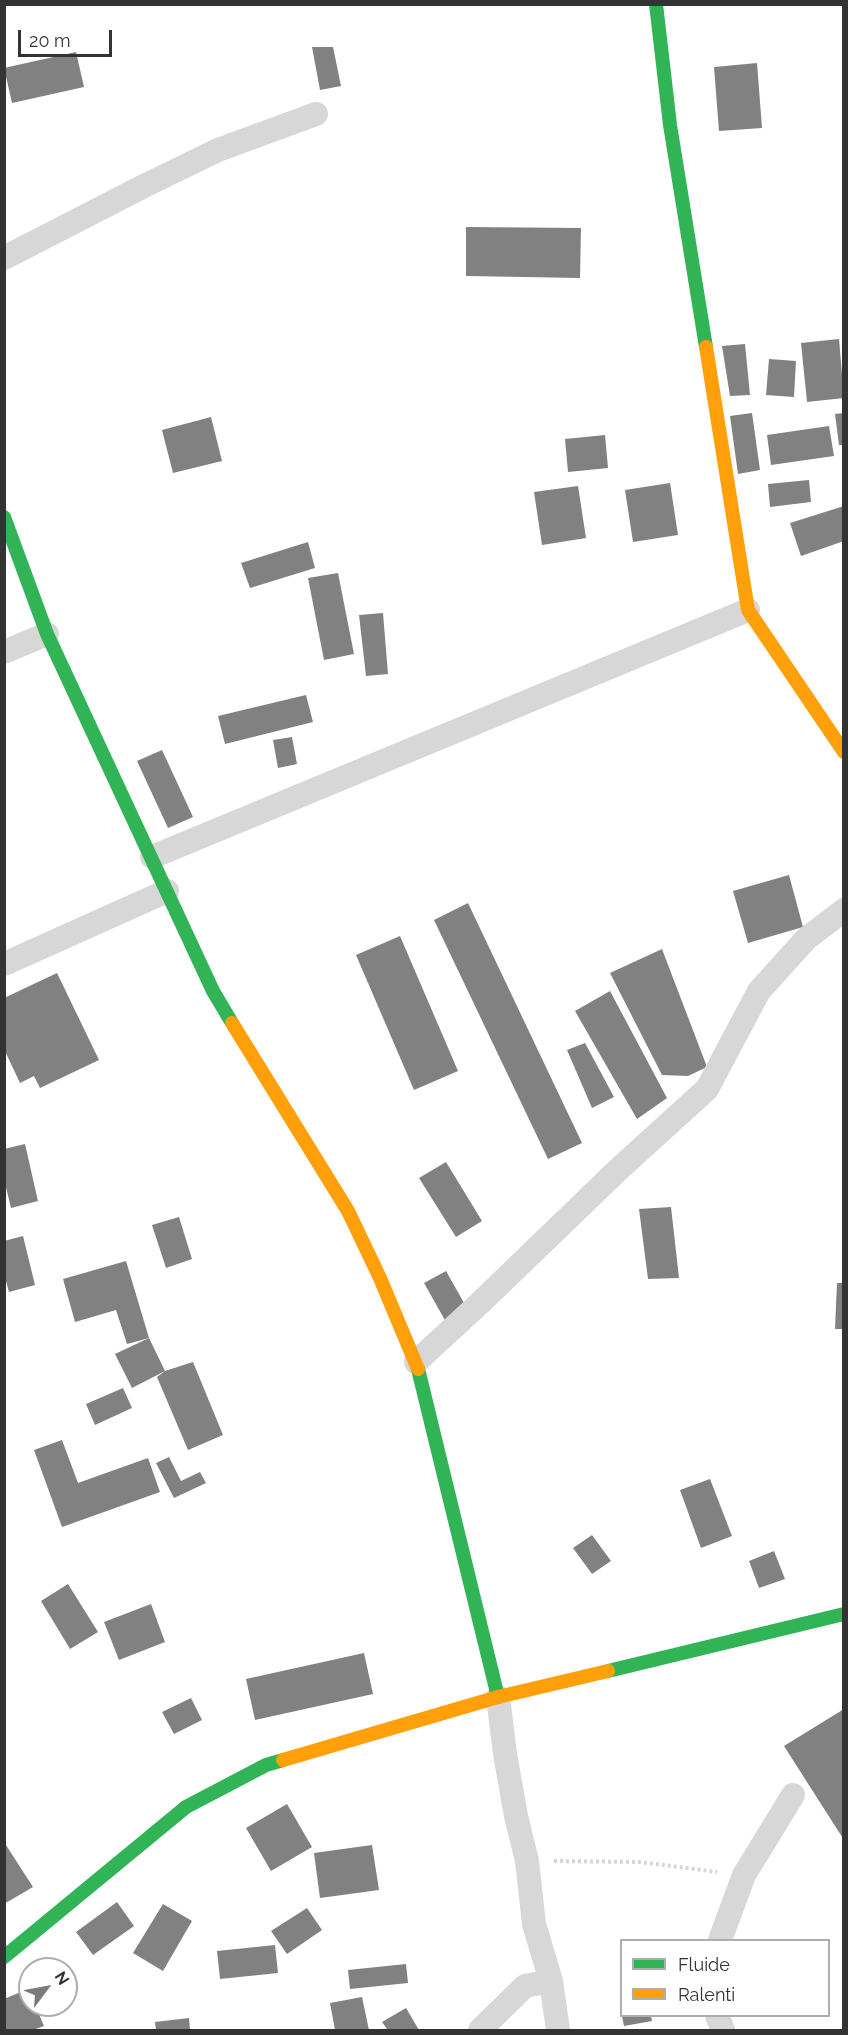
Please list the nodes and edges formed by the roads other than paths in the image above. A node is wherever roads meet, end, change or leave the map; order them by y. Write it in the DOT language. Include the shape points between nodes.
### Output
graph roads {
  1 [pos="656,4"];
  2 [pos="316,114"];
  3 [pos="4,258"];
  4 [pos="4,517"];
  5 [pos="748,610"];
  6 [pos="47,634"];
  7 [pos="4,652"];
  8 [pos="843,751"];
  9 [pos="152,857"];
  10 [pos="167,891"];
  11 [pos="843,910"];
  12 [pos="4,964"];
  13 [pos="416,1362"];
  14 [pos="843,1614"];
  15 [pos="498,1696"];
  16 [pos="793,1795"];
  17 [pos="721,1939"];
  18 [pos="4,1957"];
  19 [pos="551,1981"];
  20 [pos="717,2017"];
  21 [pos="480,2031"];
  22 [pos="558,2031"];
  23 [pos="723,2031"];
  1 -- 5 [label="street" via="670,125"];
  2 -- 3 [label="street" via="218,150"];
  4 -- 6 [label="street"];
  5 -- 8 [label="street"];
  5 -- 9 [label="street"];
  6 -- 7 [label="street"];
  6 -- 9 [label="street"];
  9 -- 10 [label="street"];
  10 -- 12 [label="street"];
  10 -- 13 [label="street" via="213,991 348,1211"];
  11 -- 13 [label="street" via="806,939 759,991 707,1089"];
  13 -- 15 [label="street"];
  14 -- 15 [label="street"];
  15 -- 18 [label="street" via="266,1765 186,1807"];
  15 -- 19 [label="street" via="534,1924"];
  16 -- 17 [label="street" via="744,1875"];
  19 -- 21 [label="street" via="525,1986"];
  19 -- 22 [label="street"];
  20 -- 23 [label="street"];
}
